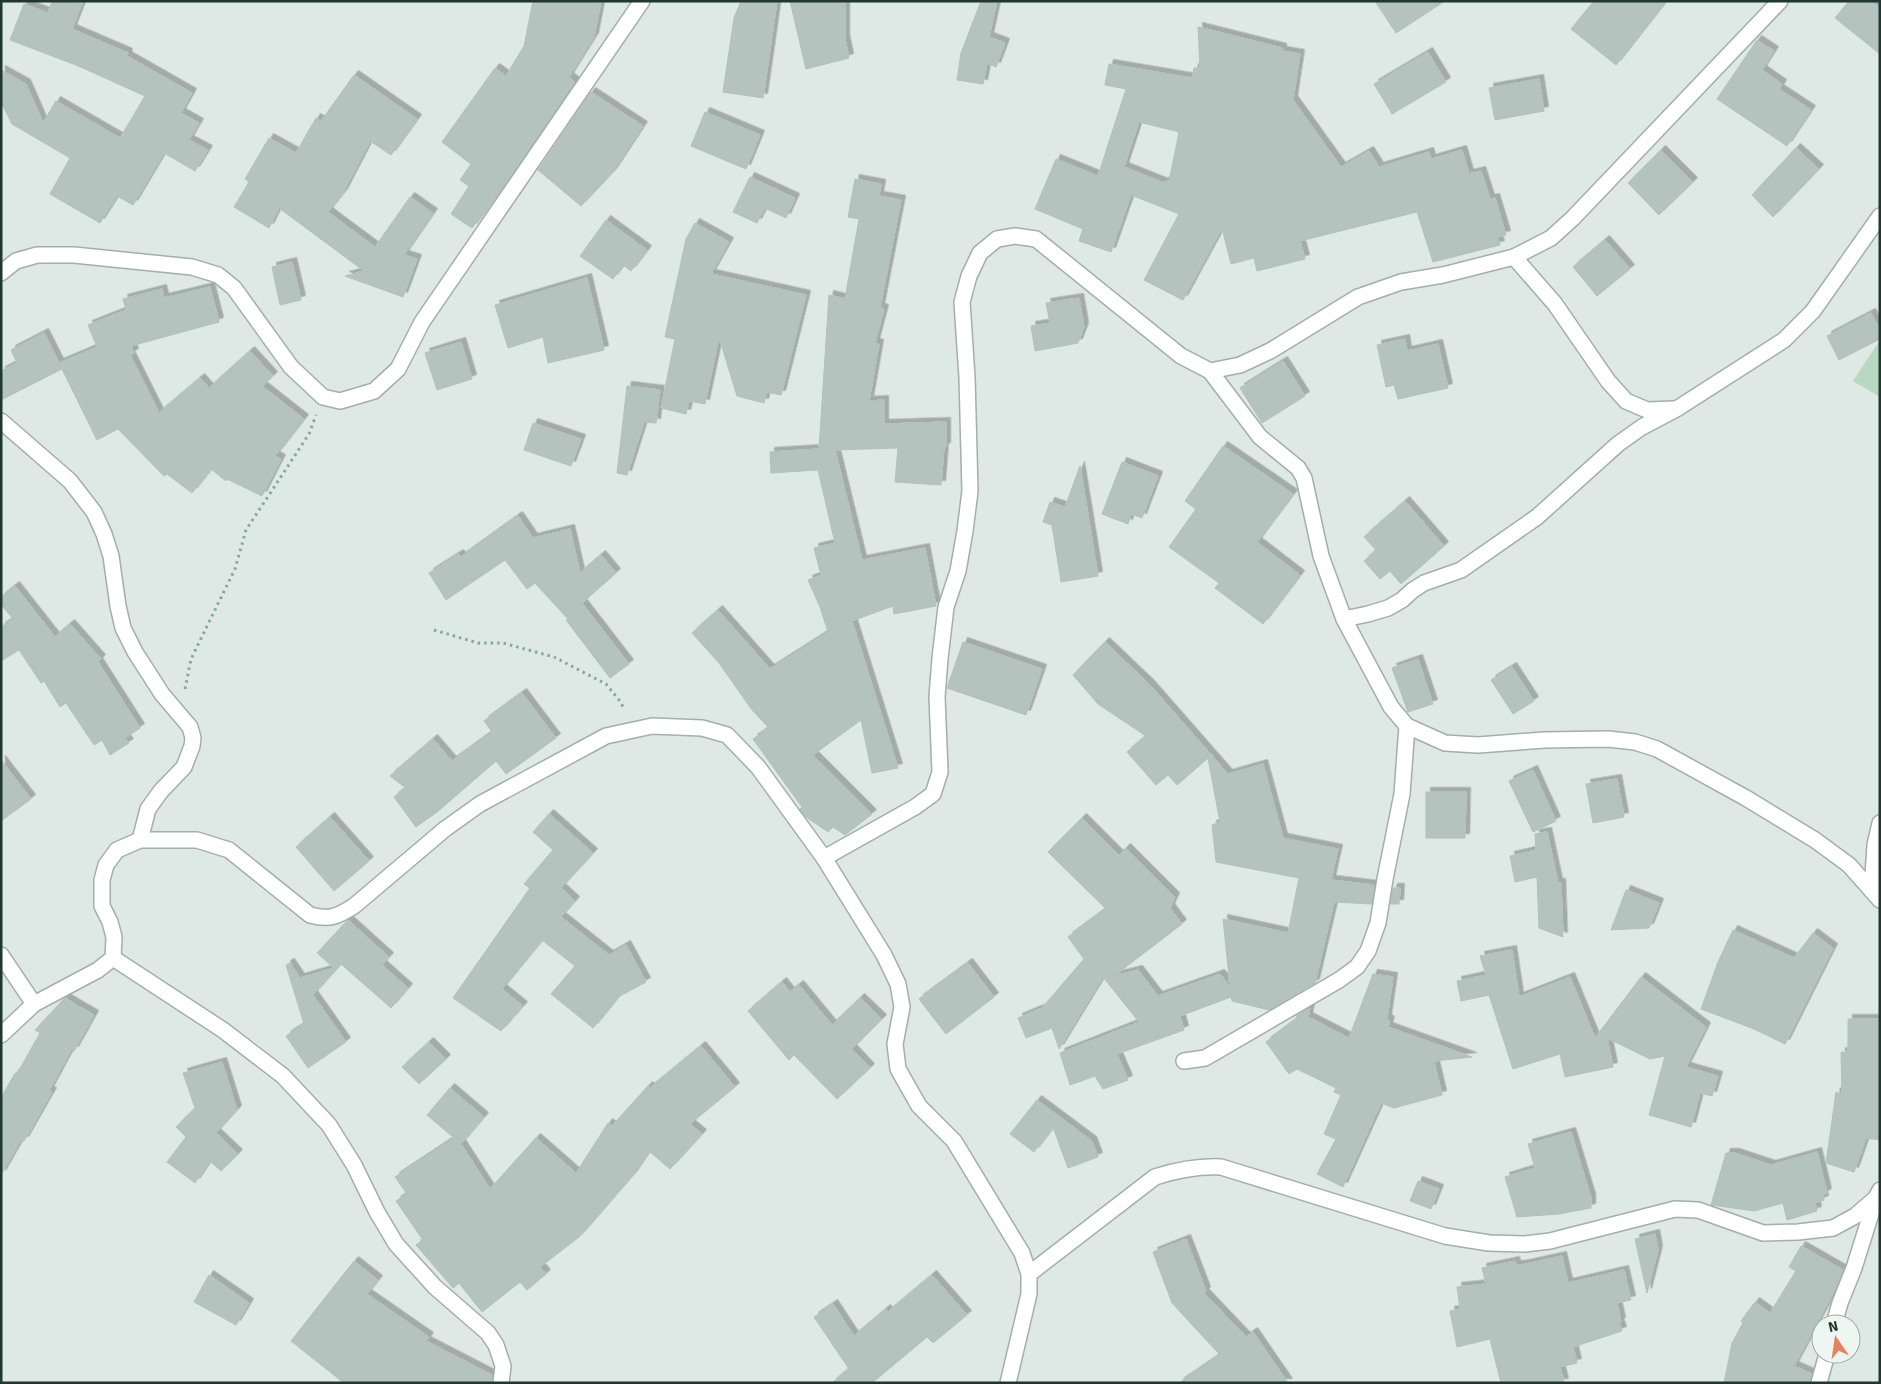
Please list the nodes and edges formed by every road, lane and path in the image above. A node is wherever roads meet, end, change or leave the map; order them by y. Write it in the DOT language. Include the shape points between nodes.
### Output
graph roads {
  1 [pos="642,1"];
  2 [pos="1780,1"];
  3 [pos="1880,216"];
  4 [pos="1514,257"];
  5 [pos="1,273"];
  6 [pos="1210,371"];
  7 [pos="323,397"];
  8 [pos="1678,408"];
  9 [pos="1,421"];
  10 [pos="1344,619"];
  11 [pos="434,630"];
  12 [pos="180,714"];
  13 [pos="1407,726"];
  14 [pos="636,730"];
  15 [pos="1880,823"];
  16 [pos="140,840"];
  17 [pos="824,858"];
  18 [pos="1876,895"];
  19 [pos="1,955"];
  20 [pos="113,958"];
  21 [pos="34,1004"];
  22 [pos="1,1035"];
  23 [pos="1184,1061"];
  24 [pos="1878,1194"];
  25 [pos="1028,1274"];
  26 [pos="1837,1314"];
  27 [pos="1824,1364"];
  28 [pos="501,1383"];
  29 [pos="1008,1383"];
  30 [pos="1819,1383"];
  1 -- 7 [label="street" via="422,322 398,369 374,391 340,401"];
  2 -- 4 [label="street" via="1572,218 1551,238"];
  3 -- 8 [label="street" via="1813,311 1784,340"];
  4 -- 6 [label="street" via="1401,282 1358,297 1240,366"];
  4 -- 8 [label="street" via="1555,304 1608,381 1626,401 1646,410"];
  5 -- 7 [label="street" via="16,261 37,255 74,254 192,267 218,275 234,288 291,367"];
  6 -- 10 [label="street" via="1260,437 1298,468 1304,478 1321,556"];
  6 -- 17 [label="street" via="1181,356 1036,239 1015,236 997,240 980,253 962,302 970,491 966,531 946,607 940,658 937,697 940,772 933,794"];
  7 -- 12 [label="path" via="309,434 246,530 235,569 190,660"];
  8 -- 10 [label="street" via="1618,444 1537,517 1461,570 1424,583 1388,608"];
  9 -- 12 [label="street" via="70,481 94,512 111,556 123,628 158,687"];
  10 -- 13 [label="street" via="1391,707"];
  11 -- 14 [label="path" via="478,643 503,643 554,657 606,684"];
  12 -- 16 [label="street" via="190,727 192,746 184,768 148,809"];
  13 -- 18 [label="street" via="1445,743 1478,745 1608,739 1642,744 1746,798 1815,840 1848,864"];
  13 -- 23 [label="street" via="1402,794 1378,923 1368,951 1357,967 1339,980 1205,1058"];
  14 -- 16 [label="street" via="606,736 480,804 340,915 323,918 310,915 229,850 197,840"];
  14 -- 17 [label="street" via="652,726 702,728 727,735 758,767"];
  15 -- 18 [label="street" via="1875,845"];
  16 -- 20 [label="street" via="117,850 106,865 102,880 102,906 114,938"];
  17 -- 25 [label="street" via="884,955 898,984 902,1006 895,1044 898,1069 919,1106 954,1141 1022,1253"];
  19 -- 21 [label="street"];
  20 -- 21 [label="street" via="98,970"];
  20 -- 28 [label="street" via="223,1030 275,1070 328,1124 396,1244 435,1287 488,1333 503,1366"];
  21 -- 22 [label="street"];
  24 -- 25 [label="street" via="1855,1216 1833,1228 1763,1233 1687,1208 1550,1241 1489,1243 1445,1236 1221,1167 1200,1166 1155,1177"];
  24 -- 26 [label="street"];
  25 -- 29 [label="street" via="1030,1294"];
  27 -- 30 [label="street"];
}
